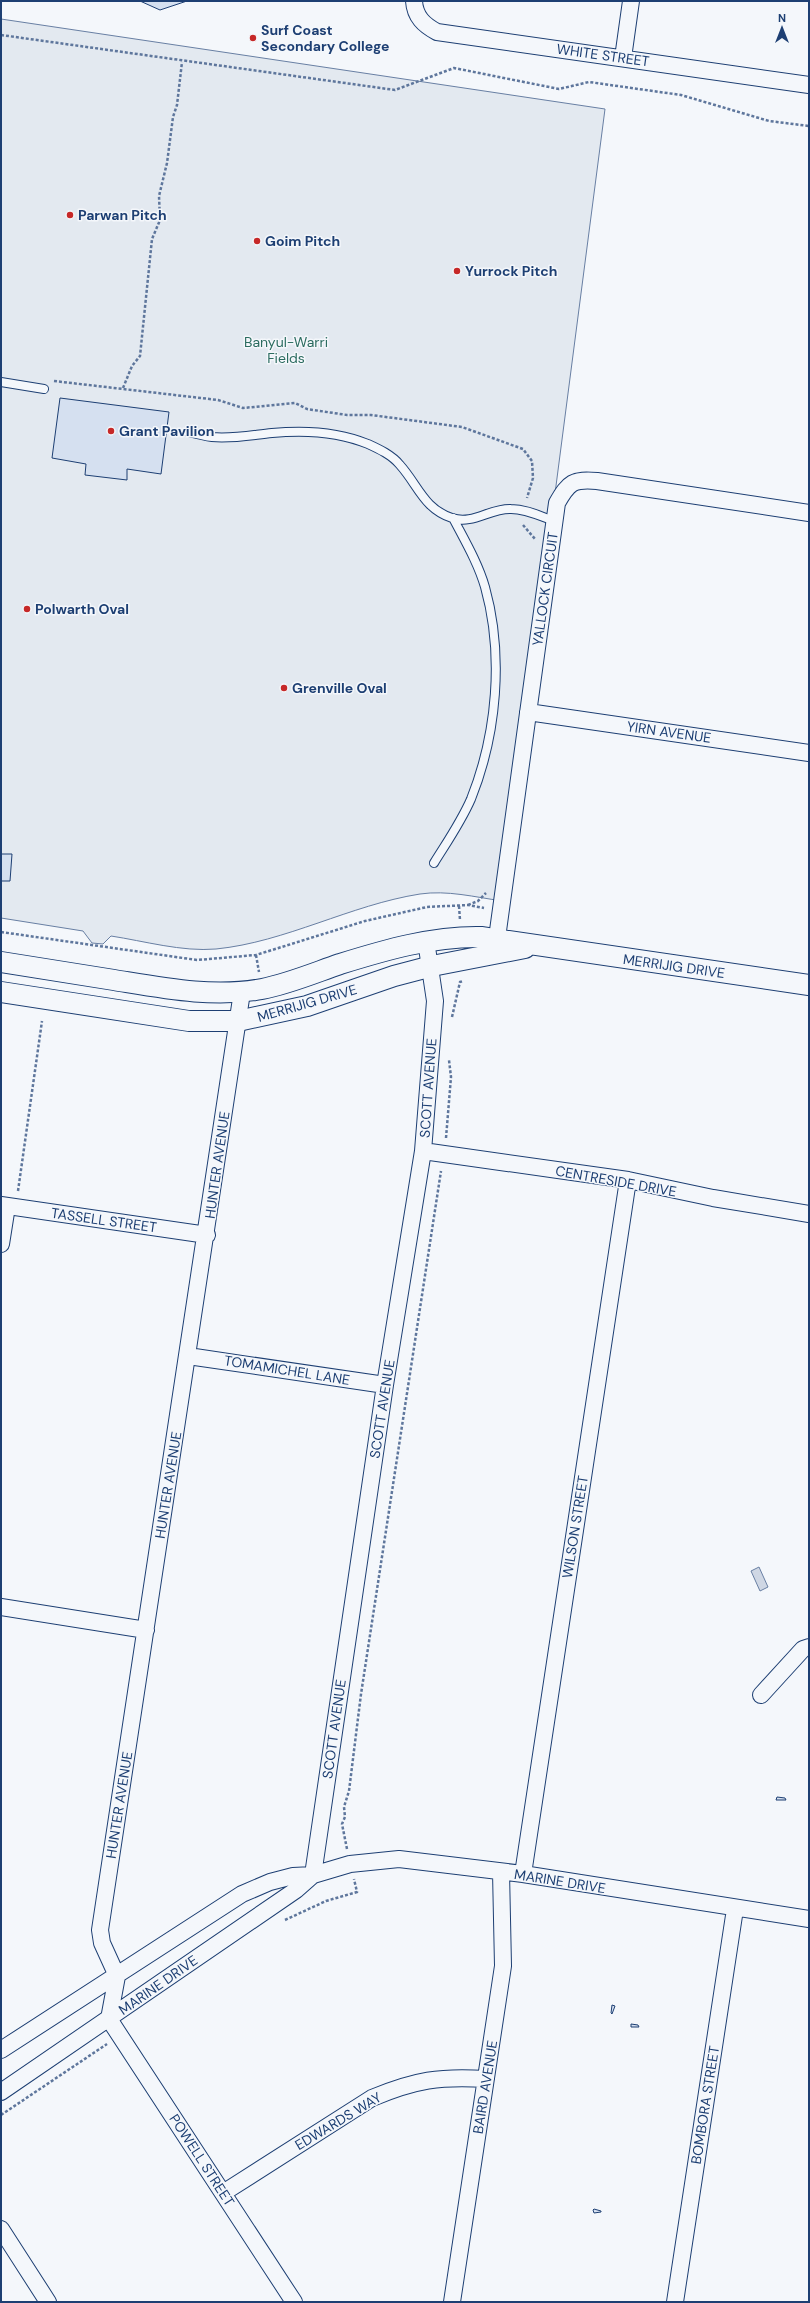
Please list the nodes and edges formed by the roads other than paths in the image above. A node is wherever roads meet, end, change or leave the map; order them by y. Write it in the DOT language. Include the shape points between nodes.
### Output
graph roads {
  1 [pos="414,1"];
  2 [pos="631,1"];
  3 [pos="623,58"];
  4 [pos="809,85"];
  5 [pos="1,382"];
  6 [pos="44,389"];
  7 [pos="188,432"];
  8 [pos="809,513"];
  9 [pos="453,518"];
  10 [pos="554,520"];
  11 [pos="528,712"];
  12 [pos="809,753"];
  13 [pos="434,863"];
  14 [pos="497,938"];
  15 [pos="426,942"];
  16 [pos="538,946"];
  17 [pos="1,962"];
  18 [pos="432,966"];
  19 [pos="809,985"];
  20 [pos="1,992"];
  21 [pos="242,992"];
  22 [pos="238,1021"];
  23 [pos="423,1151"];
  24 [pos="628,1180"];
  25 [pos="8,1206"];
  26 [pos="809,1214"];
  27 [pos="206,1235"];
  28 [pos="1,1244"];
  29 [pos="188,1356"];
  30 [pos="385,1385"];
  31 [pos="1,1607"];
  32 [pos="146,1630"];
  33 [pos="809,1647"];
  34 [pos="761,1695"];
  35 [pos="501,1872"];
  36 [pos="523,1874"];
  37 [pos="313,1875"];
  38 [pos="735,1909"];
  39 [pos="809,1919"];
  40 [pos="116,1976"];
  41 [pos="108,2019"];
  42 [pos="1,2050"];
  43 [pos="486,2079"];
  44 [pos="1,2092"];
  45 [pos="224,2193"];
  46 [pos="1,2229"];
  47 [pos="48,2302"];
  48 [pos="294,2302"];
  49 [pos="452,2302"];
  50 [pos="675,2302"];
  1 -- 3 [label="street, WHITE STREET" via="420,20 437,32"];
  2 -- 3 [label="street"];
  3 -- 4 [label="street, WHITE STREET"];
  5 -- 6 [label="lane"];
  7 -- 9 [label="lane" via="231,438 293,432 311,433 334,435 366,443 385,452 400,464 435,511"];
  8 -- 10 [label="street, YALLOCK CIRCUIT" via="580,480 566,486 557,503"];
  9 -- 10 [label="lane" via="467,520 510,509 523,510"];
  9 -- 13 [label="lane" via="480,570 491,609 496,667 494,710 480,774 470,800"];
  10 -- 11 [label="street, YALLOCK CIRCUIT"];
  11 -- 12 [label="street, YIRN AVENUE"];
  11 -- 14 [label="street, YALLOCK CIRCUIT"];
  14 -- 15 [label="street, MERRIJIG DRIVE" via="466,936"];
  14 -- 16 [label="street, MERRIJIG DRIVE"];
  15 -- 18 [label="street, SCOTT AVENUE"];
  15 -- 21 [label="street, MERRIJIG DRIVE" via="382,951 263,989"];
  16 -- 18 [label="street, MERRIJIG DRIVE"];
  16 -- 19 [label="street, MERRIJIG DRIVE"];
  17 -- 21 [label="street, MERRIJIG DRIVE" via="158,988"];
  18 -- 22 [label="street, MERRIJIG DRIVE" via="394,976 307,1006"];
  18 -- 23 [label="street, SCOTT AVENUE" via="435,1001"];
  20 -- 22 [label="street, MERRIJIG DRIVE" via="189,1020"];
  21 -- 22 [label="street, HUNTER AVENUE"];
  22 -- 27 [label="street, HUNTER AVENUE"];
  23 -- 24 [label="street, CENTRESIDE DRIVE"];
  23 -- 30 [label="street, SCOTT AVENUE"];
  24 -- 26 [label="street, CENTRESIDE DRIVE"];
  24 -- 36 [label="street, WILSON STREET"];
  25 -- 27 [label="street, TASSELL STREET"];
  25 -- 28 [label="street"];
  27 -- 29 [label="street, HUNTER AVENUE"];
  29 -- 30 [label="street, TOMAMICHEL LANE"];
  29 -- 32 [label="street, HUNTER AVENUE"];
  30 -- 37 [label="street, SCOTT AVENUE"];
  31 -- 32 [label="street"];
  32 -- 40 [label="street, HUNTER AVENUE" via="100,1930 102,1943"];
  33 -- 34 [label="street" via="803,1649"];
  35 -- 36 [label="street, MARINE DRIVE"];
  35 -- 37 [label="street, MARINE DRIVE" via="399,1859 350,1864"];
  35 -- 43 [label="street, BAIRD AVENUE" via="503,1966"];
  36 -- 38 [label="street, MARINE DRIVE"];
  37 -- 40 [label="street, MARINE DRIVE" via="293,1876 270,1882 242,1894"];
  37 -- 41 [label="street, MARINE DRIVE" via="296,1890"];
  38 -- 39 [label="street, MARINE DRIVE"];
  38 -- 50 [label="street, BOMBORA STREET"];
  40 -- 41 [label="street"];
  40 -- 42 [label="street, MARINE DRIVE"];
  41 -- 44 [label="street, MARINE DRIVE"];
  41 -- 45 [label="street, POWELL STREET"];
  43 -- 45 [label="street, EDWARDS WAY" via="438,2078 408,2084 372,2098"];
  43 -- 49 [label="street, BAIRD AVENUE"];
  45 -- 48 [label="street, POWELL STREET"];
  46 -- 47 [label="street"];
}
